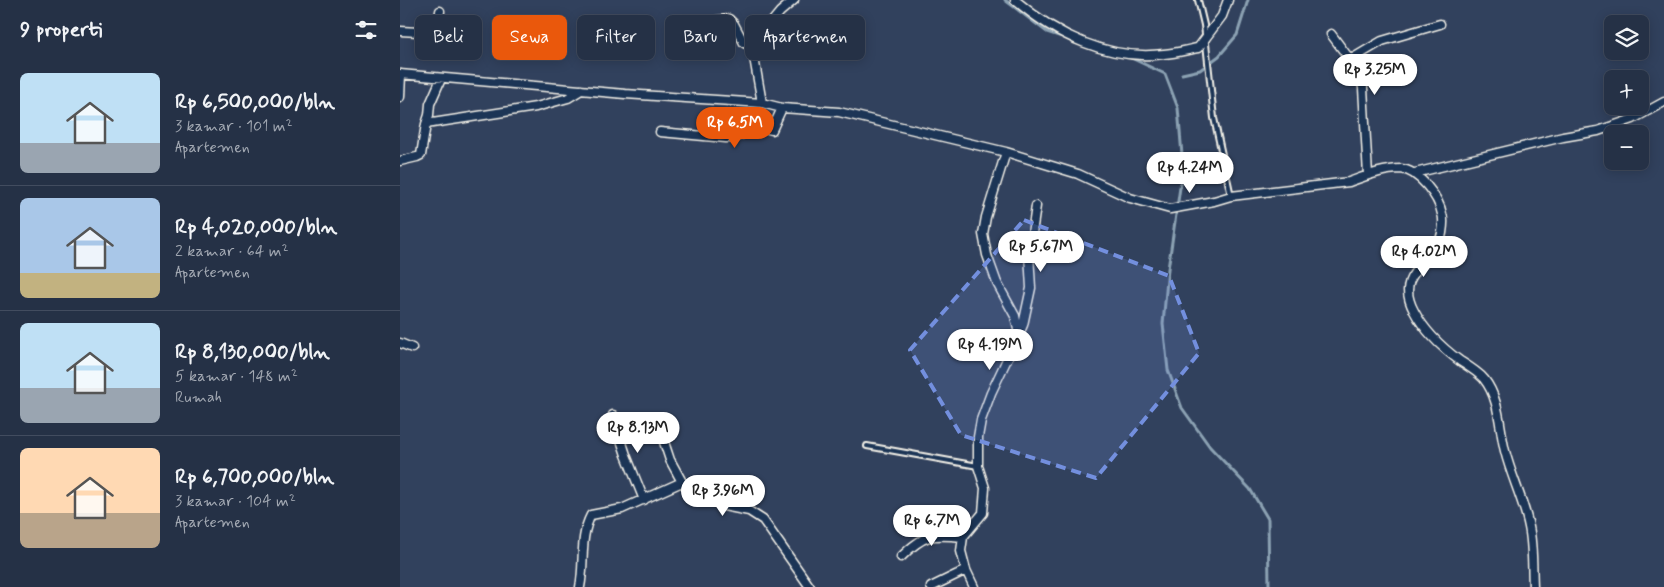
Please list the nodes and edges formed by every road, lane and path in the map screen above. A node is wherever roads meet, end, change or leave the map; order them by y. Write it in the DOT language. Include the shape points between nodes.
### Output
graph roads {
  1 [pos="794,0"];
  2 [pos="1016,0"];
  3 [pos="1198,0"];
  4 [pos="1228,0"];
  5 [pos="440,11"];
  6 [pos="778,15"];
  7 [pos="1440,24"];
  8 [pos="735,26"];
  9 [pos="400,31"];
  10 [pos="1331,34"];
  11 [pos="1205,40"];
  12 [pos="745,43"];
  13 [pos="754,60"];
  14 [pos="1350,60"];
  15 [pos="400,74"];
  16 [pos="441,79"];
  17 [pos="582,90"];
  18 [pos="400,97"];
  19 [pos="1664,102"];
  20 [pos="762,103"];
  21 [pos="782,108"];
  22 [pos="426,124"];
  23 [pos="660,132"];
  24 [pos="1006,152"];
  25 [pos="400,160"];
  26 [pos="1415,174"];
  27 [pos="1368,175"];
  28 [pos="1231,196"];
  29 [pos="1036,206"];
  30 [pos="1019,334"];
  31 [pos="400,344"];
  32 [pos="412,348"];
  33 [pos="613,415"];
  34 [pos="661,433"];
  35 [pos="867,446"];
  36 [pos="978,466"];
  37 [pos="682,482"];
  38 [pos="644,500"];
  39 [pos="963,537"];
  40 [pos="901,557"];
  41 [pos="966,570"];
  42 [pos="580,587"];
  43 [pos="810,587"];
  44 [pos="930,587"];
  45 [pos="974,587"];
  46 [pos="1533,587"];
  1 -- 6 [label="street"];
  2 -- 11 [label="street" via="1035,17 1069,37 1100,48 1132,54 1163,54 1198,48"];
  3 -- 11 [label="lane"];
  4 -- 11 [label="street" via="1222,16"];
  5 -- 9 [label="street" via="437,33"];
  7 -- 14 [label="street" via="1382,40"];
  8 -- 12 [label="street"];
  10 -- 14 [label="street"];
  11 -- 28 [label="lane" via="1214,118"];
  13 -- 20 [label="street"];
  14 -- 27 [label="street" via="1360,73 1363,88"];
  15 -- 16 [label="street"];
  15 -- 18 [label="street"];
  16 -- 17 [label="street"];
  16 -- 22 [label="street" via="430,104"];
  17 -- 20 [label="street"];
  17 -- 22 [label="street" via="568,98 536,107"];
  19 -- 26 [label="street" via="1633,119 1598,131"];
  20 -- 21 [label="street"];
  21 -- 23 [label="street" via="772,130 760,127 733,138"];
  21 -- 24 [label="street" via="839,112"];
  22 -- 25 [label="street" via="421,155"];
  24 -- 28 [label="street" via="1078,174 1130,198 1170,209"];
  24 -- 30 [label="street" via="983,234 987,255 1015,316"];
  26 -- 27 [label="street" via="1403,169"];
  26 -- 46 [label="street" via="1434,196 1443,226 1442,235 1432,252 1411,275 1410,303 1429,335 1482,377 1494,397 1504,449 1529,525"];
  27 -- 28 [label="street" via="1350,182"];
  29 -- 30 [label="street" via="1029,254 1031,288"];
  30 -- 36 [label="street" via="981,420"];
  31 -- 32 [label="street"];
  33 -- 38 [label="street"];
  34 -- 37 [label="street"];
  35 -- 36 [label="lane"];
  36 -- 39 [label="street" via="985,488 983,513"];
  37 -- 38 [label="street"];
  37 -- 43 [label="street" via="724,506 750,511 763,520"];
  38 -- 42 [label="street" via="622,509 591,515 584,534"];
  39 -- 40 [label="street" via="930,536"];
  39 -- 41 [label="street" via="961,550"];
  41 -- 44 [label="street"];
  41 -- 45 [label="street"];
}
